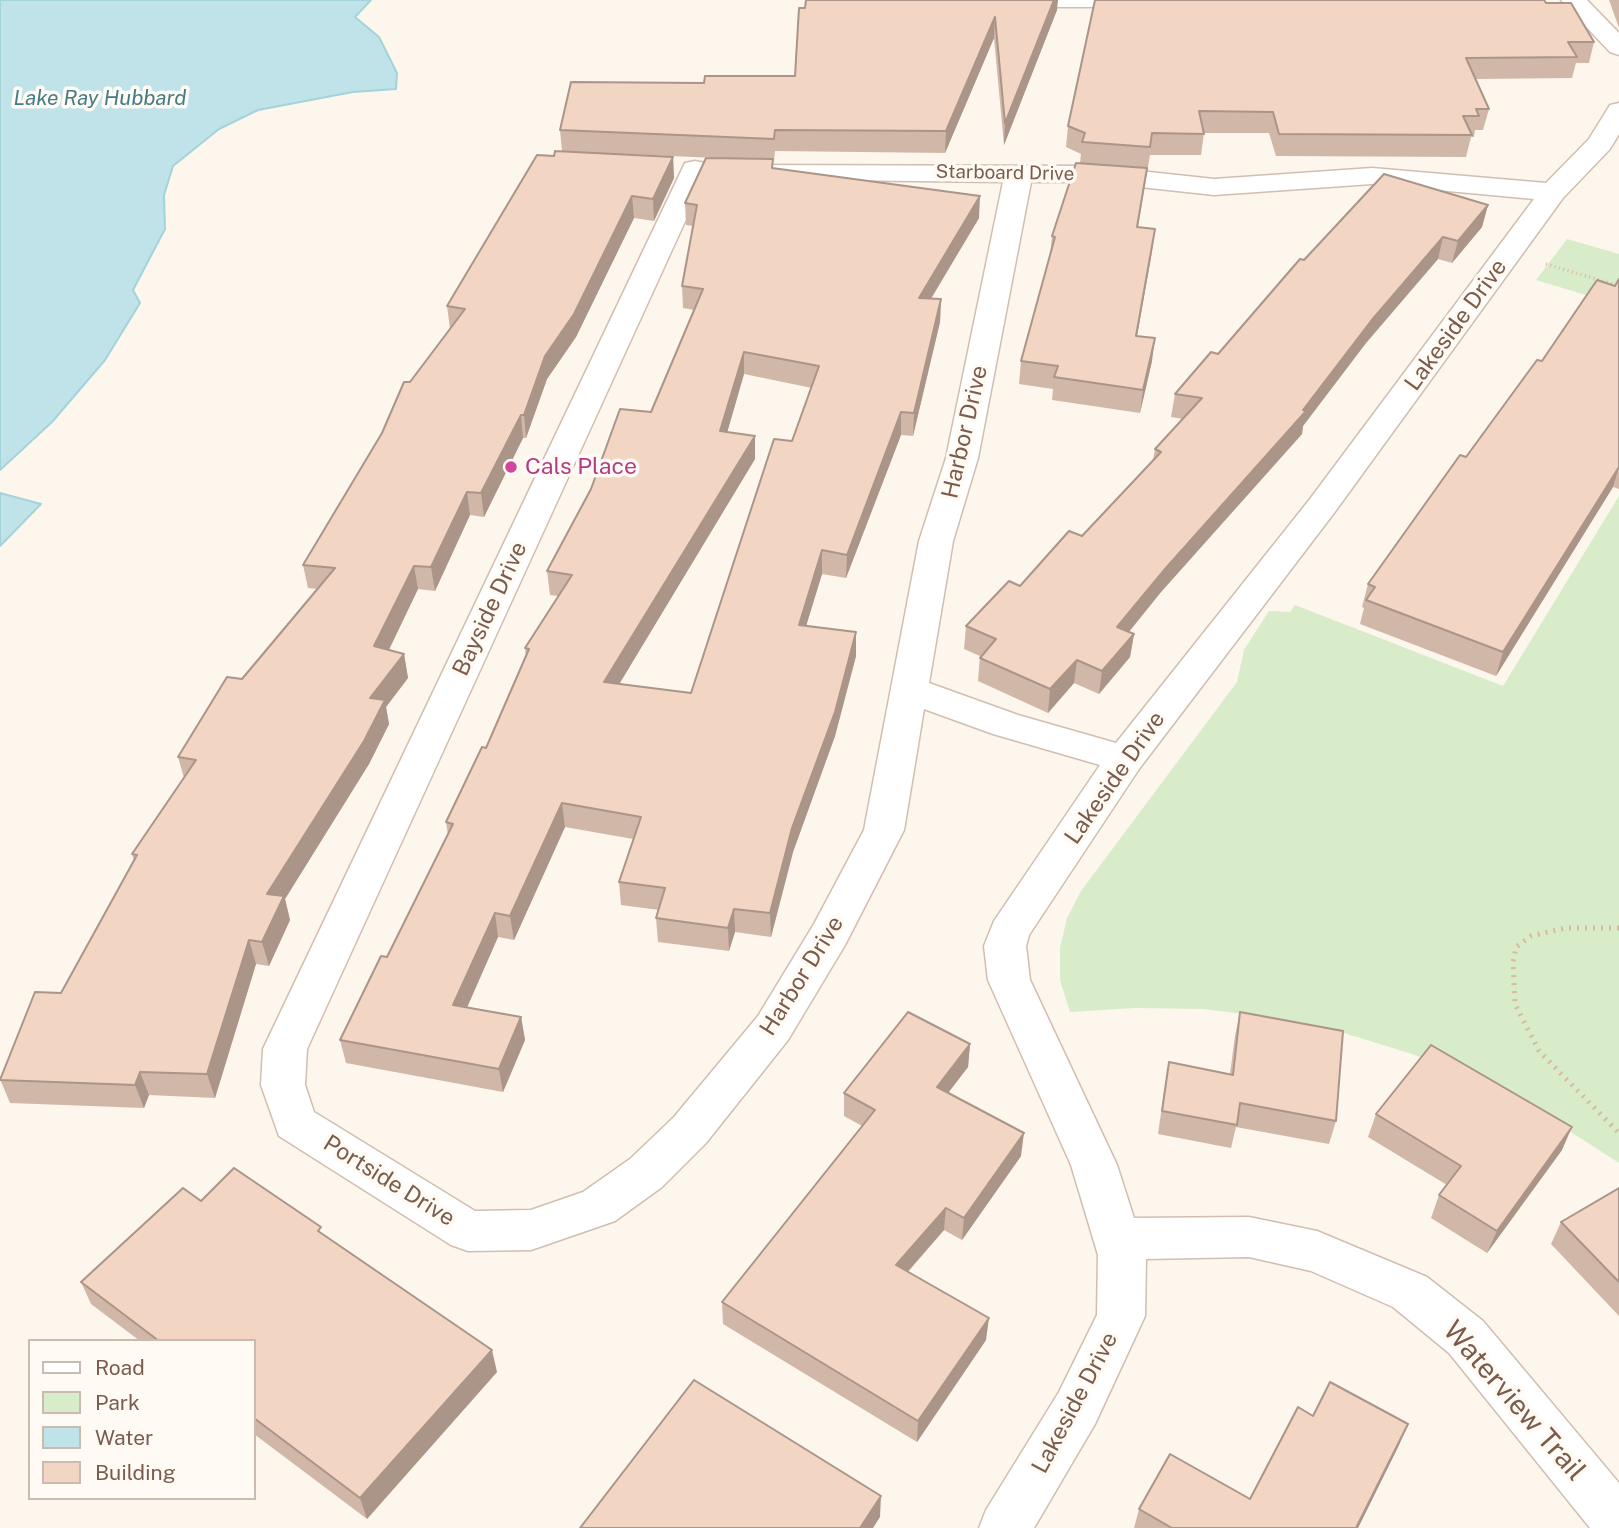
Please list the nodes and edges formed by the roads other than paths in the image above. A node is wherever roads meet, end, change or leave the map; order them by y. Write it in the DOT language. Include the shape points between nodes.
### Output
graph roads {
  1 [pos="1165,0"];
  2 [pos="1573,0"];
  3 [pos="984,1"];
  4 [pos="1619,47"];
  5 [pos="1613,134"];
  6 [pos="682,168"];
  7 [pos="1019,173"];
  8 [pos="1553,192"];
  9 [pos="909,690"];
  10 [pos="1125,759"];
  11 [pos="285,1049"];
  12 [pos="599,1207"];
  13 [pos="1117,1239"];
  14 [pos="1619,1522"];
  15 [pos="1005,1528"];
  1 -- 3 [label="street"];
  2 -- 4 [label="street"];
  5 -- 8 [label="street, Lakeside Drive"];
  6 -- 7 [label="street, Starboard Drive"];
  6 -- 11 [label="street, Bayside Drive"];
  7 -- 8 [label="street, Starboard Drive" via="1094,174 1214,187 1372,176"];
  7 -- 9 [label="street, Harbor Drive" via="962,458 936,541"];
  8 -- 10 [label="street, Lakeside Drive" via="1322,506"];
  9 -- 10 [label="street" via="1006,725"];
  9 -- 12 [label="street, Harbor Drive" via="884,830 831,934 773,1028 690,1130 646,1173"];
  10 -- 13 [label="street, Lakeside Drive" via="1009,932 1005,946 1009,980 1094,1165"];
  11 -- 12 [label="street, Portside Drive" via="283,1085 295,1123 468,1231 531,1230"];
  13 -- 14 [label="street, Waterview Trail" via="1249,1237 1317,1252 1410,1292 1466,1337"];
  13 -- 15 [label="street, Lakeside Drive" via="1122,1255 1121,1316 1077,1408"];
}
